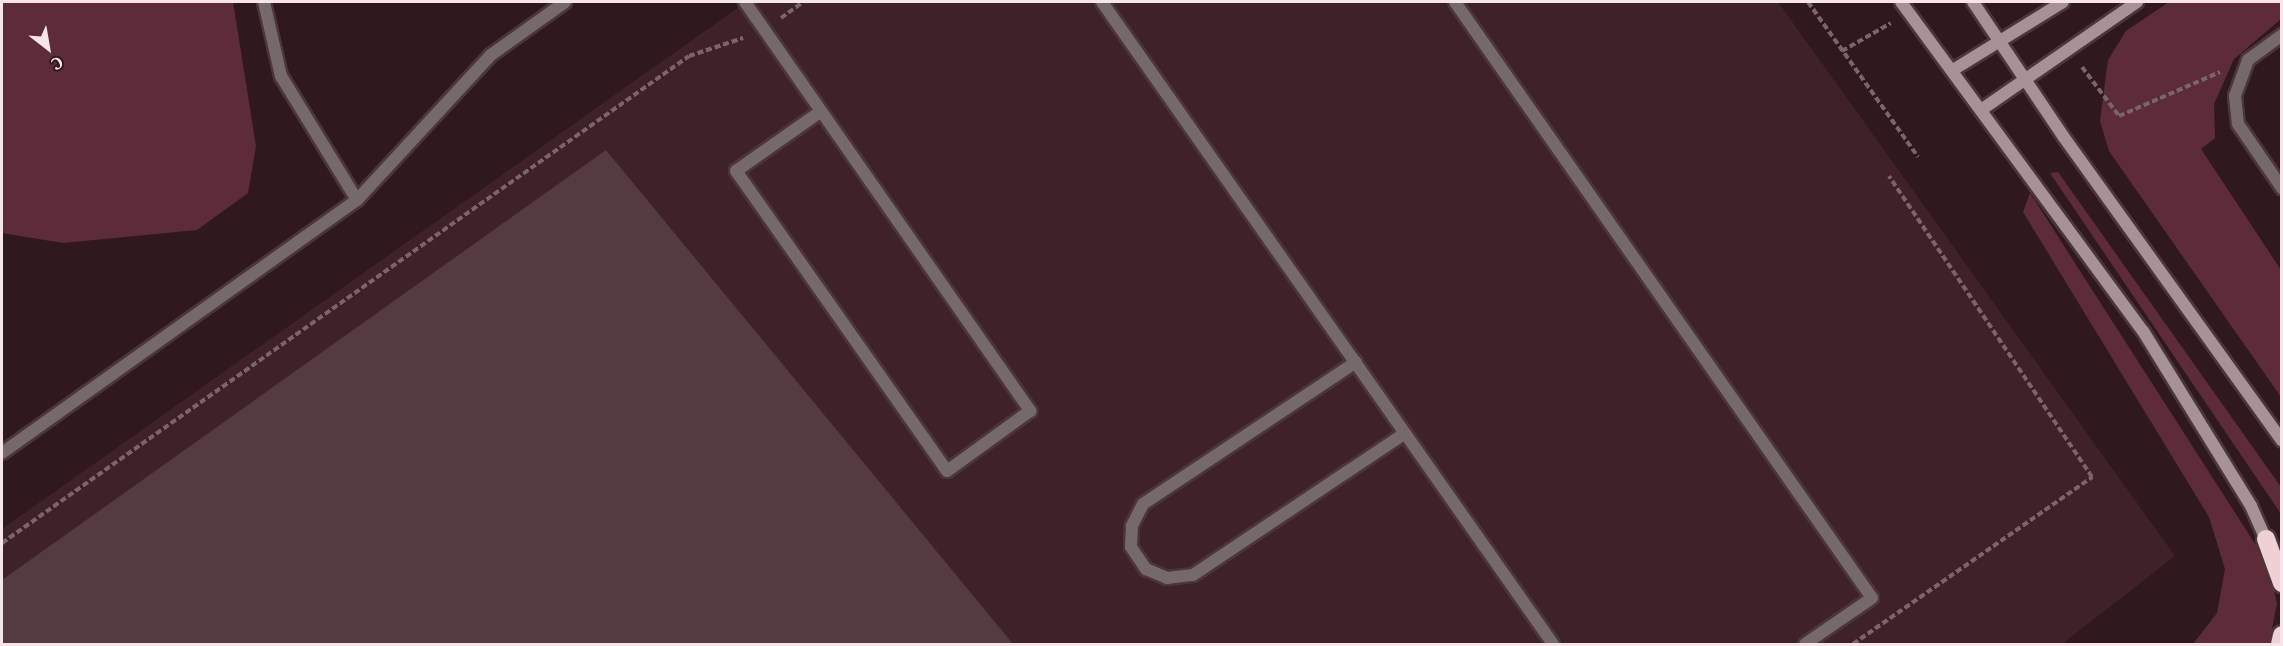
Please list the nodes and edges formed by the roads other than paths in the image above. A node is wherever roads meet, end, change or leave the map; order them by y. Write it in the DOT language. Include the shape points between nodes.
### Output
graph roads {
  1 [pos="264,2"];
  2 [pos="565,2"];
  3 [pos="745,2"];
  4 [pos="1102,2"];
  5 [pos="1455,2"];
  6 [pos="1973,2"];
  7 [pos="2063,2"];
  8 [pos="2137,2"];
  9 [pos="1905,7"];
  10 [pos="2282,35"];
  11 [pos="2001,40"];
  12 [pos="1953,70"];
  13 [pos="2026,80"];
  14 [pos="1982,110"];
  15 [pos="820,111"];
  16 [pos="2282,188"];
  17 [pos="357,200"];
  18 [pos="1356,362"];
  19 [pos="1405,433"];
  20 [pos="2282,441"];
  21 [pos="2,453"];
  22 [pos="2266,539"];
  23 [pos="2282,583"];
  24 [pos="2282,635"];
  25 [pos="1553,645"];
  26 [pos="1805,645"];
  27 [pos="2280,645"];
  1 -- 17 [label="lane" via="281,76"];
  2 -- 17 [label="lane" via="491,55"];
  3 -- 15 [label="lane"];
  4 -- 18 [label="lane"];
  5 -- 26 [label="lane" via="1872,598"];
  6 -- 11 [label="street"];
  7 -- 11 [label="street"];
  8 -- 13 [label="street"];
  9 -- 12 [label="street"];
  10 -- 16 [label="lane" via="2248,60 2235,96 2238,124"];
  11 -- 12 [label="street"];
  11 -- 13 [label="street"];
  12 -- 14 [label="street"];
  13 -- 14 [label="street"];
  13 -- 20 [label="street"];
  14 -- 22 [label="street" via="2144,331 2251,506"];
  15 -- 15 [label="lane" via="1030,411 947,471 736,171"];
  17 -- 21 [label="lane"];
  18 -- 19 [label="lane"];
  18 -- 19 [label="lane" via="1143,504 1132,526 1131,547 1146,569 1167,578 1193,575"];
  19 -- 25 [label="lane"];
  22 -- 23 [label="highway"];
  24 -- 27 [label="highway"];
}
